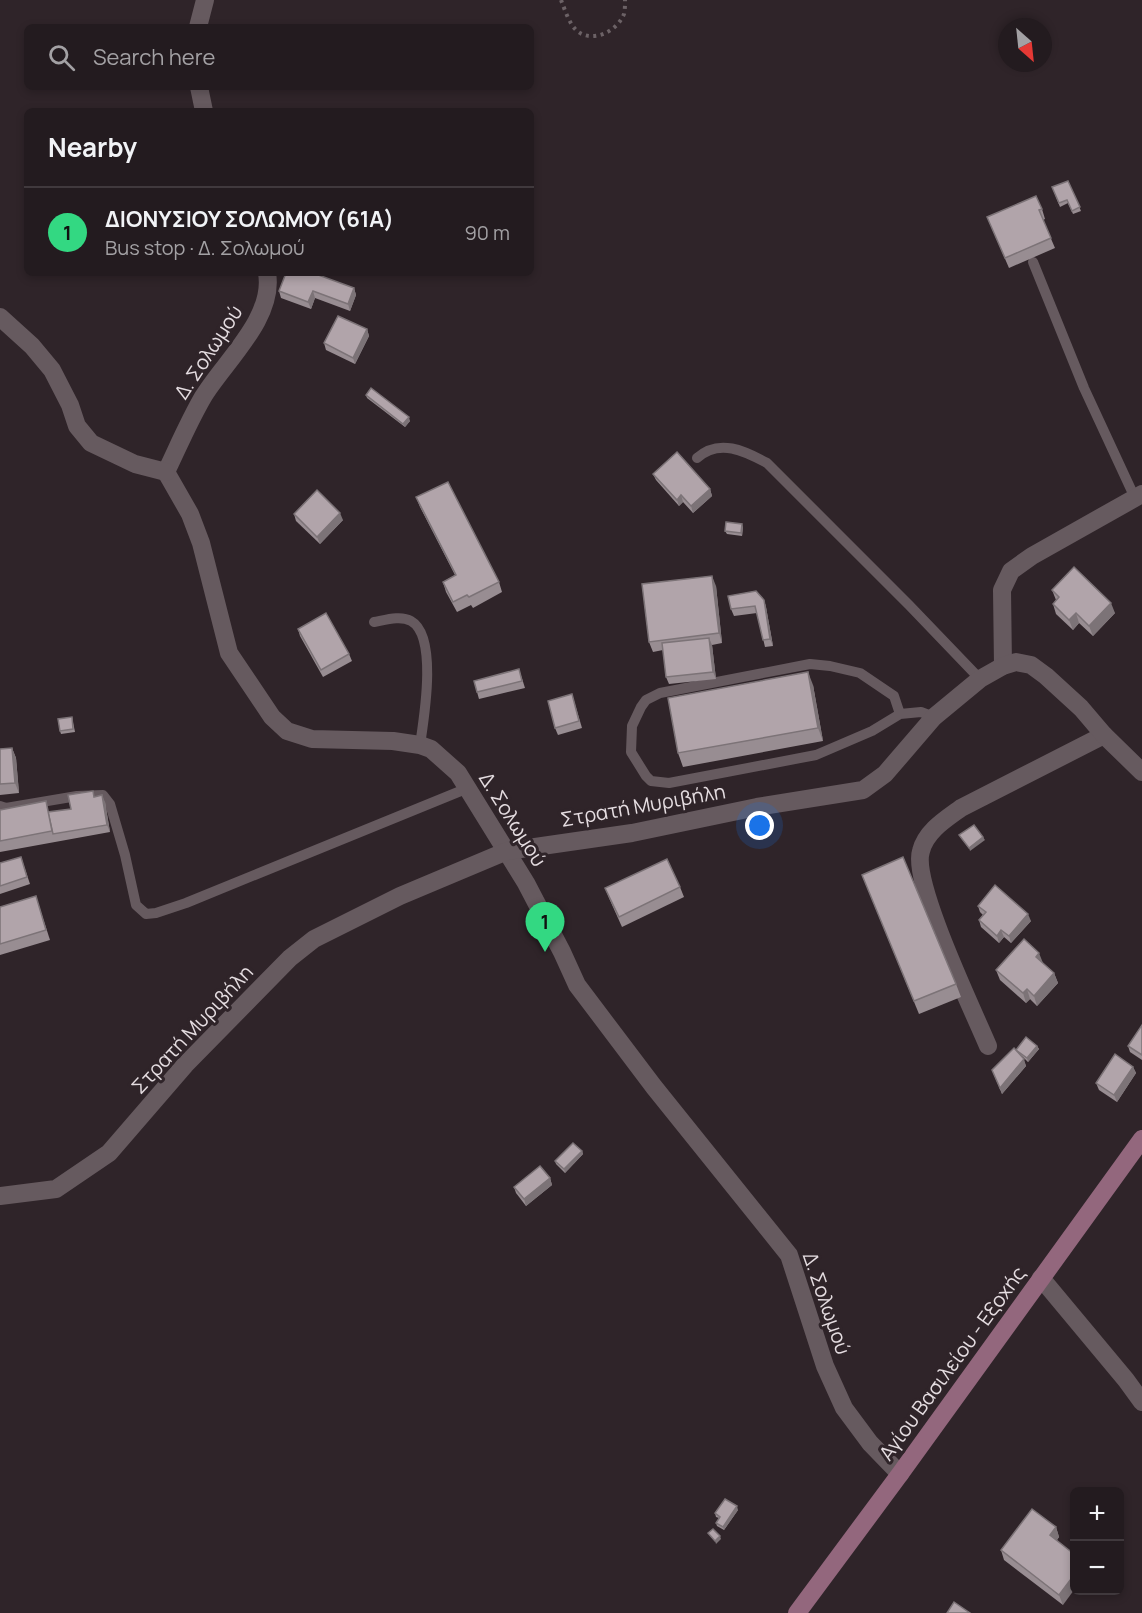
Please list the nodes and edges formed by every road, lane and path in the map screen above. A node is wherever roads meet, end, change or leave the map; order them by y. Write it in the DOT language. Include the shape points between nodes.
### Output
graph roads {
  1 [pos="206,0"];
  2 [pos="561,0"];
  3 [pos="625,0"];
  4 [pos="199,24"];
  5 [pos="200,90"];
  6 [pos="203,108"];
  7 [pos="1033,262"];
  8 [pos="267,276"];
  9 [pos="0,317"];
  10 [pos="698,458"];
  11 [pos="166,472"];
  12 [pos="1138,496"];
  13 [pos="374,622"];
  14 [pos="1003,666"];
  15 [pos="980,679"];
  16 [pos="900,714"];
  17 [pos="934,717"];
  18 [pos="1104,735"];
  19 [pos="420,745"];
  20 [pos="1142,772"];
  21 [pos="468,788"];
  22 [pos="0,806"];
  23 [pos="507,851"];
  24 [pos="988,1046"];
  25 [pos="1142,1139"];
  26 [pos="0,1196"];
  27 [pos="1041,1278"];
  28 [pos="1142,1402"];
  29 [pos="900,1474"];
  30 [pos="797,1613"];
  1 -- 4 [label="street"];
  2 -- 3 [label="path" via="574,28 594,37 617,25"];
  5 -- 6 [label="street"];
  7 -- 12 [label="lane" via="1084,388"];
  8 -- 11 [label="street, Δ. Σολωμού" via="259,319 203,397"];
  9 -- 11 [label="street" via="52,370 77,426 91,443 135,464"];
  10 -- 15 [label="lane" via="714,448 729,447 767,463"];
  11 -- 19 [label="street, Δ. Σολωμού" via="201,543 229,653 272,717 287,731 312,739"];
  12 -- 14 [label="street" via="1011,571 1002,590"];
  13 -- 19 [label="lane" via="409,620 423,636 425,707"];
  14 -- 15 [label="street, Στρατή Μυριβήλη"];
  14 -- 18 [label="street, Στρατή Μυριβήλη" via="1016,662 1031,665 1081,708"];
  15 -- 17 [label="street, Στρατή Μυριβήλη"];
  16 -- 16 [label="lane" via="894,696 860,673 810,664 660,693 646,700 632,726 631,752 651,781 669,783 816,755"];
  16 -- 17 [label="lane" via="921,712"];
  17 -- 23 [label="street, Στρατή Μυριβήλη" via="885,774 863,790 632,833"];
  18 -- 20 [label="street, Στρατή Μυριβήλη"];
  18 -- 24 [label="street" via="962,808 940,823 921,851 919,862 930,906"];
  19 -- 21 [label="street, Δ. Σολωμού" via="442,758"];
  21 -- 22 [label="lane" via="186,903 146,914 136,905 110,804 103,795"];
  21 -- 23 [label="street, Δ. Σολωμού"];
  23 -- 26 [label="street, Στρατή Μυριβήλη" via="400,896 314,939 290,957 185,1065 109,1153 56,1189"];
  23 -- 29 [label="street, Δ. Σολωμού" via="577,985 639,1069 789,1255 825,1366 844,1408"];
  25 -- 27 [label="main road, Αγίου Βασιλείου - Εξοχής"];
  27 -- 28 [label="street"];
  27 -- 29 [label="main road, Αγίου Βασιλείου - Εξοχής"];
  29 -- 30 [label="main road, Αγίου Βασιλείου - Εξοχής"];
}
